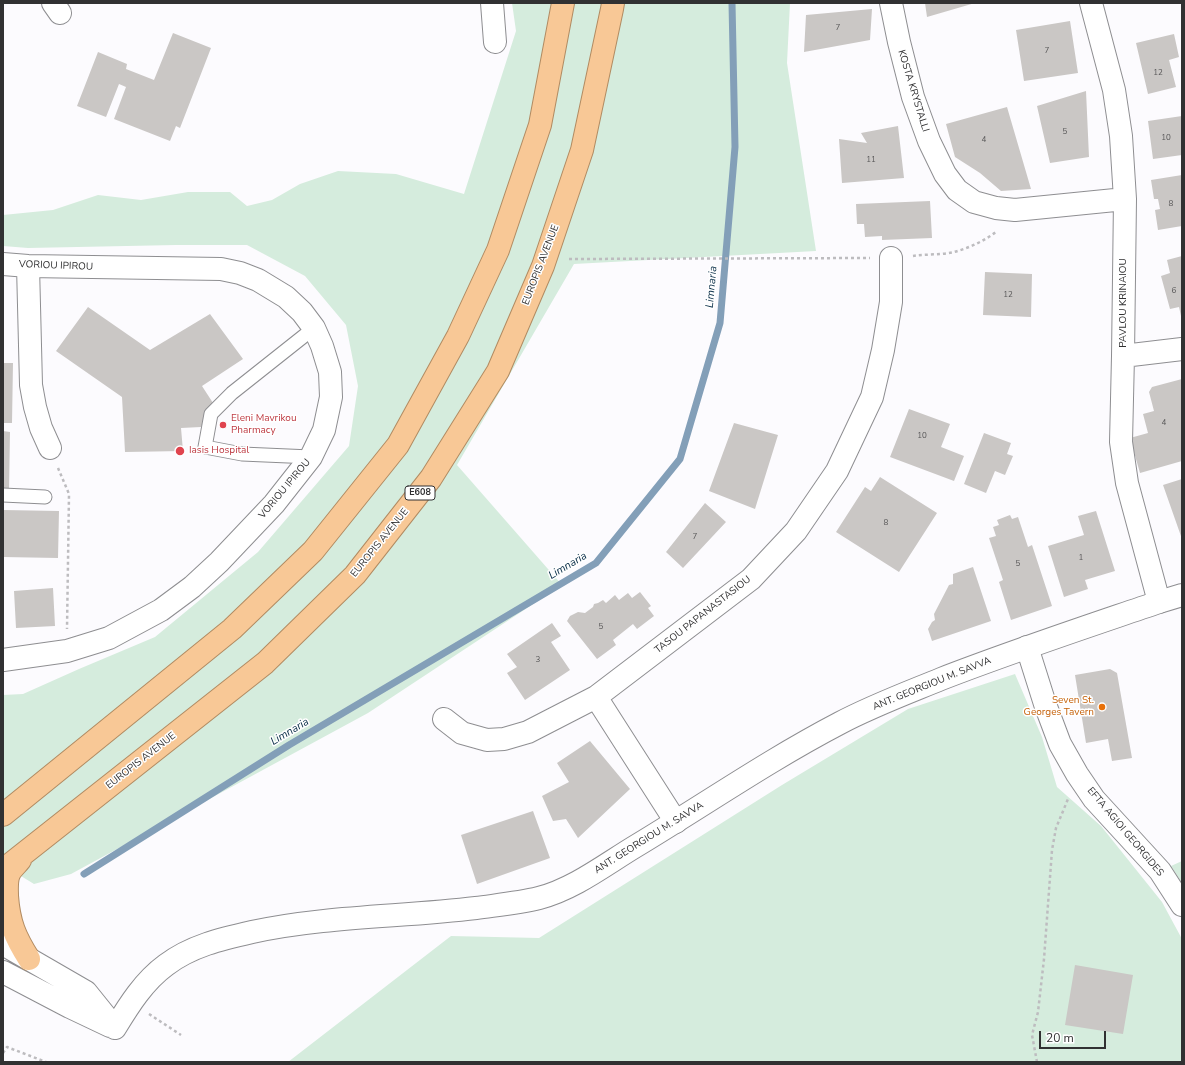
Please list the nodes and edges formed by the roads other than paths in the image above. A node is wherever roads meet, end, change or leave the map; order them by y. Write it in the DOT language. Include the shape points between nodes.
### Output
graph roads {
  1 [pos="492,3"];
  2 [pos="563,3"];
  3 [pos="613,3"];
  4 [pos="891,3"];
  5 [pos="1095,4"];
  6 [pos="495,42"];
  7 [pos="1125,199"];
  8 [pos="891,258"];
  9 [pos="3,264"];
  10 [pos="28,266"];
  11 [pos="314,328"];
  12 [pos="1182,349"];
  13 [pos="1124,356"];
  14 [pos="50,448"];
  15 [pos="311,457"];
  16 [pos="3,495"];
  17 [pos="45,497"];
  18 [pos="1182,595"];
  19 [pos="1159,602"];
  20 [pos="1027,647"];
  21 [pos="3,660"];
  22 [pos="596,697"];
  23 [pos="444,719"];
  24 [pos="3,815"];
  25 [pos="676,822"];
  26 [pos="29,850"];
  27 [pos="3,870"];
  28 [pos="1182,905"];
  29 [pos="3,944"];
  30 [pos="29,959"];
  31 [pos="3,972"];
  32 [pos="115,1028"];
  1 -- 6 [label="street"];
  2 -- 24 [label="highway" via="540,126 498,250 458,336 398,445 313,551 232,629"];
  3 -- 26 [label="highway, EUROPIS AVENUE / E608" via="582,150 543,266 498,371 431,478 355,576 265,663"];
  4 -- 7 [label="street, KOSTA KRYSTALLI" via="913,97 929,141 945,174 957,190 974,202 1015,210"];
  5 -- 7 [label="street, PAVLOU KRINAIOU" via="1114,90 1121,136"];
  7 -- 13 [label="street, PAVLOU KRINAIOU"];
  8 -- 22 [label="street, TASOU PAPANASTASIOU" via="891,302 872,397 836,471 796,531 751,579"];
  9 -- 10 [label="street, VORIOU IPIROU"];
  10 -- 11 [label="street, VORIOU IPIROU" via="221,269 240,273 258,280 286,297"];
  10 -- 14 [label="street" via="31,385 39,421"];
  11 -- 15 [label="street, VORIOU IPIROU" via="330,372 331,398 324,430"];
  11 -- 15 [label="lane" via="232,393 212,414 205,447 242,454"];
  12 -- 13 [label="street"];
  13 -- 19 [label="street, PAVLOU KRINAIOU" via="1121,442 1127,483"];
  15 -- 21 [label="street, VORIOU IPIROU" via="274,504 219,562 192,587 161,610 109,638 67,651"];
  16 -- 17 [label="lane"];
  18 -- 19 [label="street, ANT. GEORGIOU M. SAVVA"];
  19 -- 20 [label="street, ANT. GEORGIOU M. SAVVA"];
  20 -- 25 [label="street, ANT. GEORGIOU M. SAVVA" via="894,698 841,722 777,758"];
  20 -- 28 [label="street, EFTA AGIOI GEORGIDES" via="1060,744 1077,774 1094,799 1160,871"];
  22 -- 23 [label="street, TASOU PAPANASTASIOU" via="528,732 504,739 487,740 462,733"];
  22 -- 25 [label="street"];
  25 -- 32 [label="street, ANT. GEORGIOU M. SAVVA" via="565,889 540,898 450,911 332,920 274,928 206,944 164,966 130,1003"];
  26 -- 27 [label="highway, EUROPIS AVENUE / E608"];
  26 -- 30 [label="highway" via="9,874 7,890 8,912 13,930"];
  29 -- 30 [label="street"];
  30 -- 32 [label="street" via="86,992"];
  31 -- 32 [label="street"];
}
